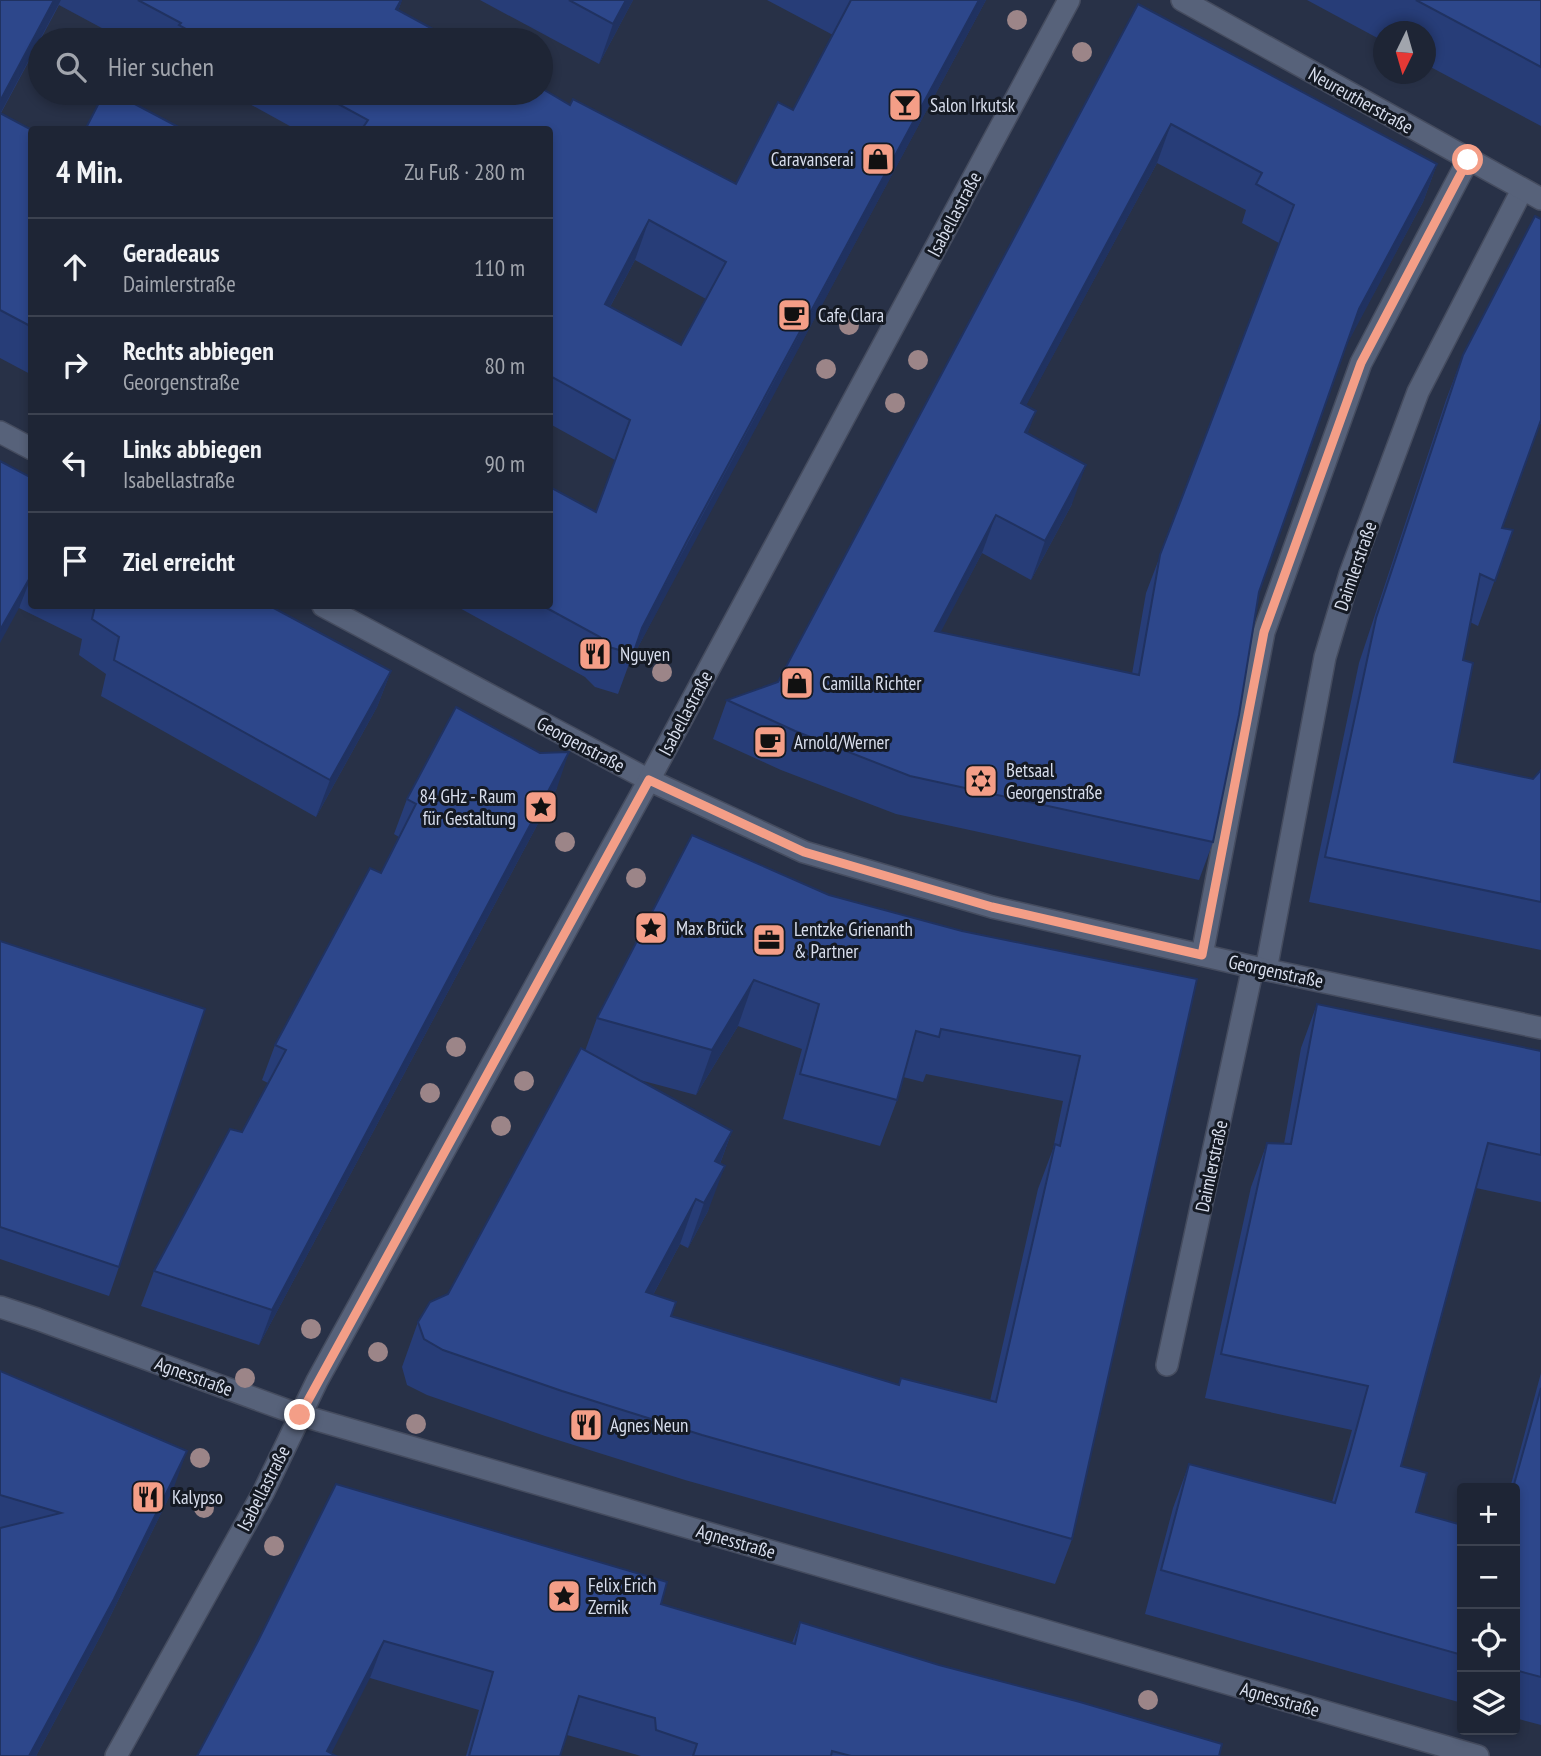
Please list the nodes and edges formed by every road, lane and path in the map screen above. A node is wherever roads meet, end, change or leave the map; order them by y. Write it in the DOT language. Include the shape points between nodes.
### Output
graph roads {
  1 [pos="1069,0"];
  2 [pos="1182,0"];
  3 [pos="1468,160"];
  4 [pos="1532,194"];
  5 [pos="0,432"];
  6 [pos="28,447"];
  7 [pos="329,609"];
  8 [pos="649,780"];
  9 [pos="1202,955"];
  10 [pos="1260,968"];
  11 [pos="1541,1028"];
  12 [pos="0,1307"];
  13 [pos="1167,1365"];
  14 [pos="300,1415"];
  15 [pos="116,1756"];
  16 [pos="1478,1756"];
  1 -- 8 [label="street, Isabellastraße"];
  2 -- 3 [label="street, Neureutherstraße"];
  3 -- 4 [label="street, Neureutherstraße"];
  3 -- 9 [label="street" via="1361,363 1264,632"];
  4 -- 10 [label="street, Daimlerstraße" via="1418,392 1350,573 1325,657"];
  5 -- 6 [label="street"];
  7 -- 8 [label="street, Georgenstraße"];
  8 -- 9 [label="street, Georgenstraße" via="804,852 992,907"];
  8 -- 14 [label="street, Isabellastraße"];
  9 -- 10 [label="street, Georgenstraße"];
  10 -- 11 [label="street, Georgenstraße"];
  10 -- 13 [label="street, Daimlerstraße"];
  12 -- 14 [label="street, Agnesstraße"];
  14 -- 15 [label="street, Isabellastraße" via="263,1493"];
  14 -- 16 [label="street, Agnesstraße"];
}
